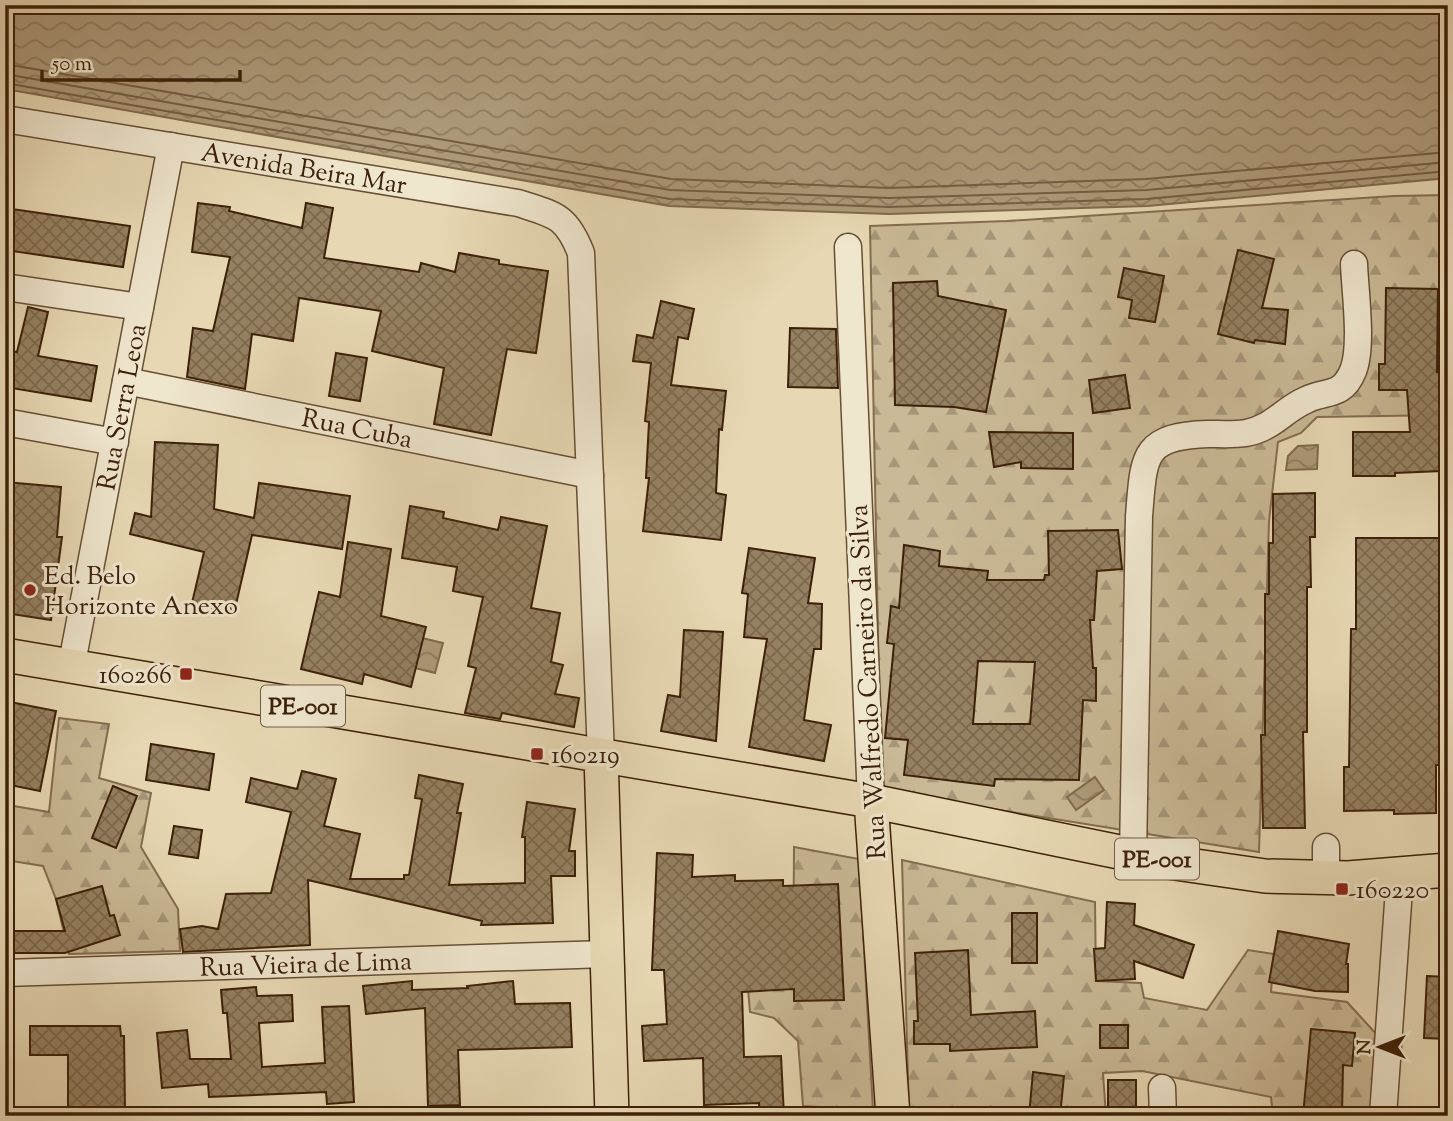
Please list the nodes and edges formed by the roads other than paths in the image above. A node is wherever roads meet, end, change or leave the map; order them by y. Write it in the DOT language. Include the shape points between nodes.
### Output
graph roads {
  1 [pos="5,119"];
  2 [pos="172,146"];
  3 [pos="848,247"];
  4 [pos="1354,264"];
  5 [pos="5,287"];
  6 [pos="141,307"];
  7 [pos="126,382"];
  8 [pos="5,422"];
  9 [pos="115,442"];
  10 [pos="590,475"];
  11 [pos="5,655"];
  12 [pos="71,668"];
  13 [pos="601,755"];
  14 [pos="871,801"];
  15 [pos="1133,855"];
  16 [pos="1448,870"];
  17 [pos="1400,875"];
  18 [pos="607,954"];
  19 [pos="5,973"];
  20 [pos="1163,1088"];
  21 [pos="612,1116"];
  22 [pos="893,1116"];
  23 [pos="1163,1116"];
  24 [pos="1383,1116"];
  1 -- 2 [label="street, Avenida Beira Mar"];
  2 -- 6 [label="street, Rua Serra Leoa"];
  2 -- 10 [label="street, Avenida Beira Mar" via="518,203 551,214 571,229 580,253"];
  3 -- 14 [label="street, Rua Walfredo Carneiro da Silva"];
  4 -- 15 [label="street" via="1358,351 1343,387 1308,398 1269,426 1245,433 1180,435 1163,440 1151,452 1143,475 1139,516"];
  5 -- 6 [label="street"];
  6 -- 7 [label="street, Rua Serra Leoa"];
  7 -- 9 [label="street, Rua Serra Leoa"];
  7 -- 10 [label="street, Rua Cuba"];
  8 -- 9 [label="street"];
  9 -- 12 [label="street, Rua Serra Leoa"];
  10 -- 13 [label="street"];
  11 -- 12 [label="main road, PE-001"];
  12 -- 13 [label="main road, PE-001"];
  13 -- 14 [label="main road, PE-001"];
  13 -- 18 [label="main road"];
  14 -- 15 [label="main road, PE-001"];
  14 -- 22 [label="main road, Rua Walfredo Carneiro da Silva"];
  15 -- 17 [label="main road, PE-001" via="1265,876 1326,862"];
  16 -- 17 [label="main road, PE-001"];
  17 -- 24 [label="street"];
  18 -- 19 [label="street, Rua Vieira de Lima"];
  18 -- 21 [label="main road"];
  20 -- 23 [label="street"];
}
